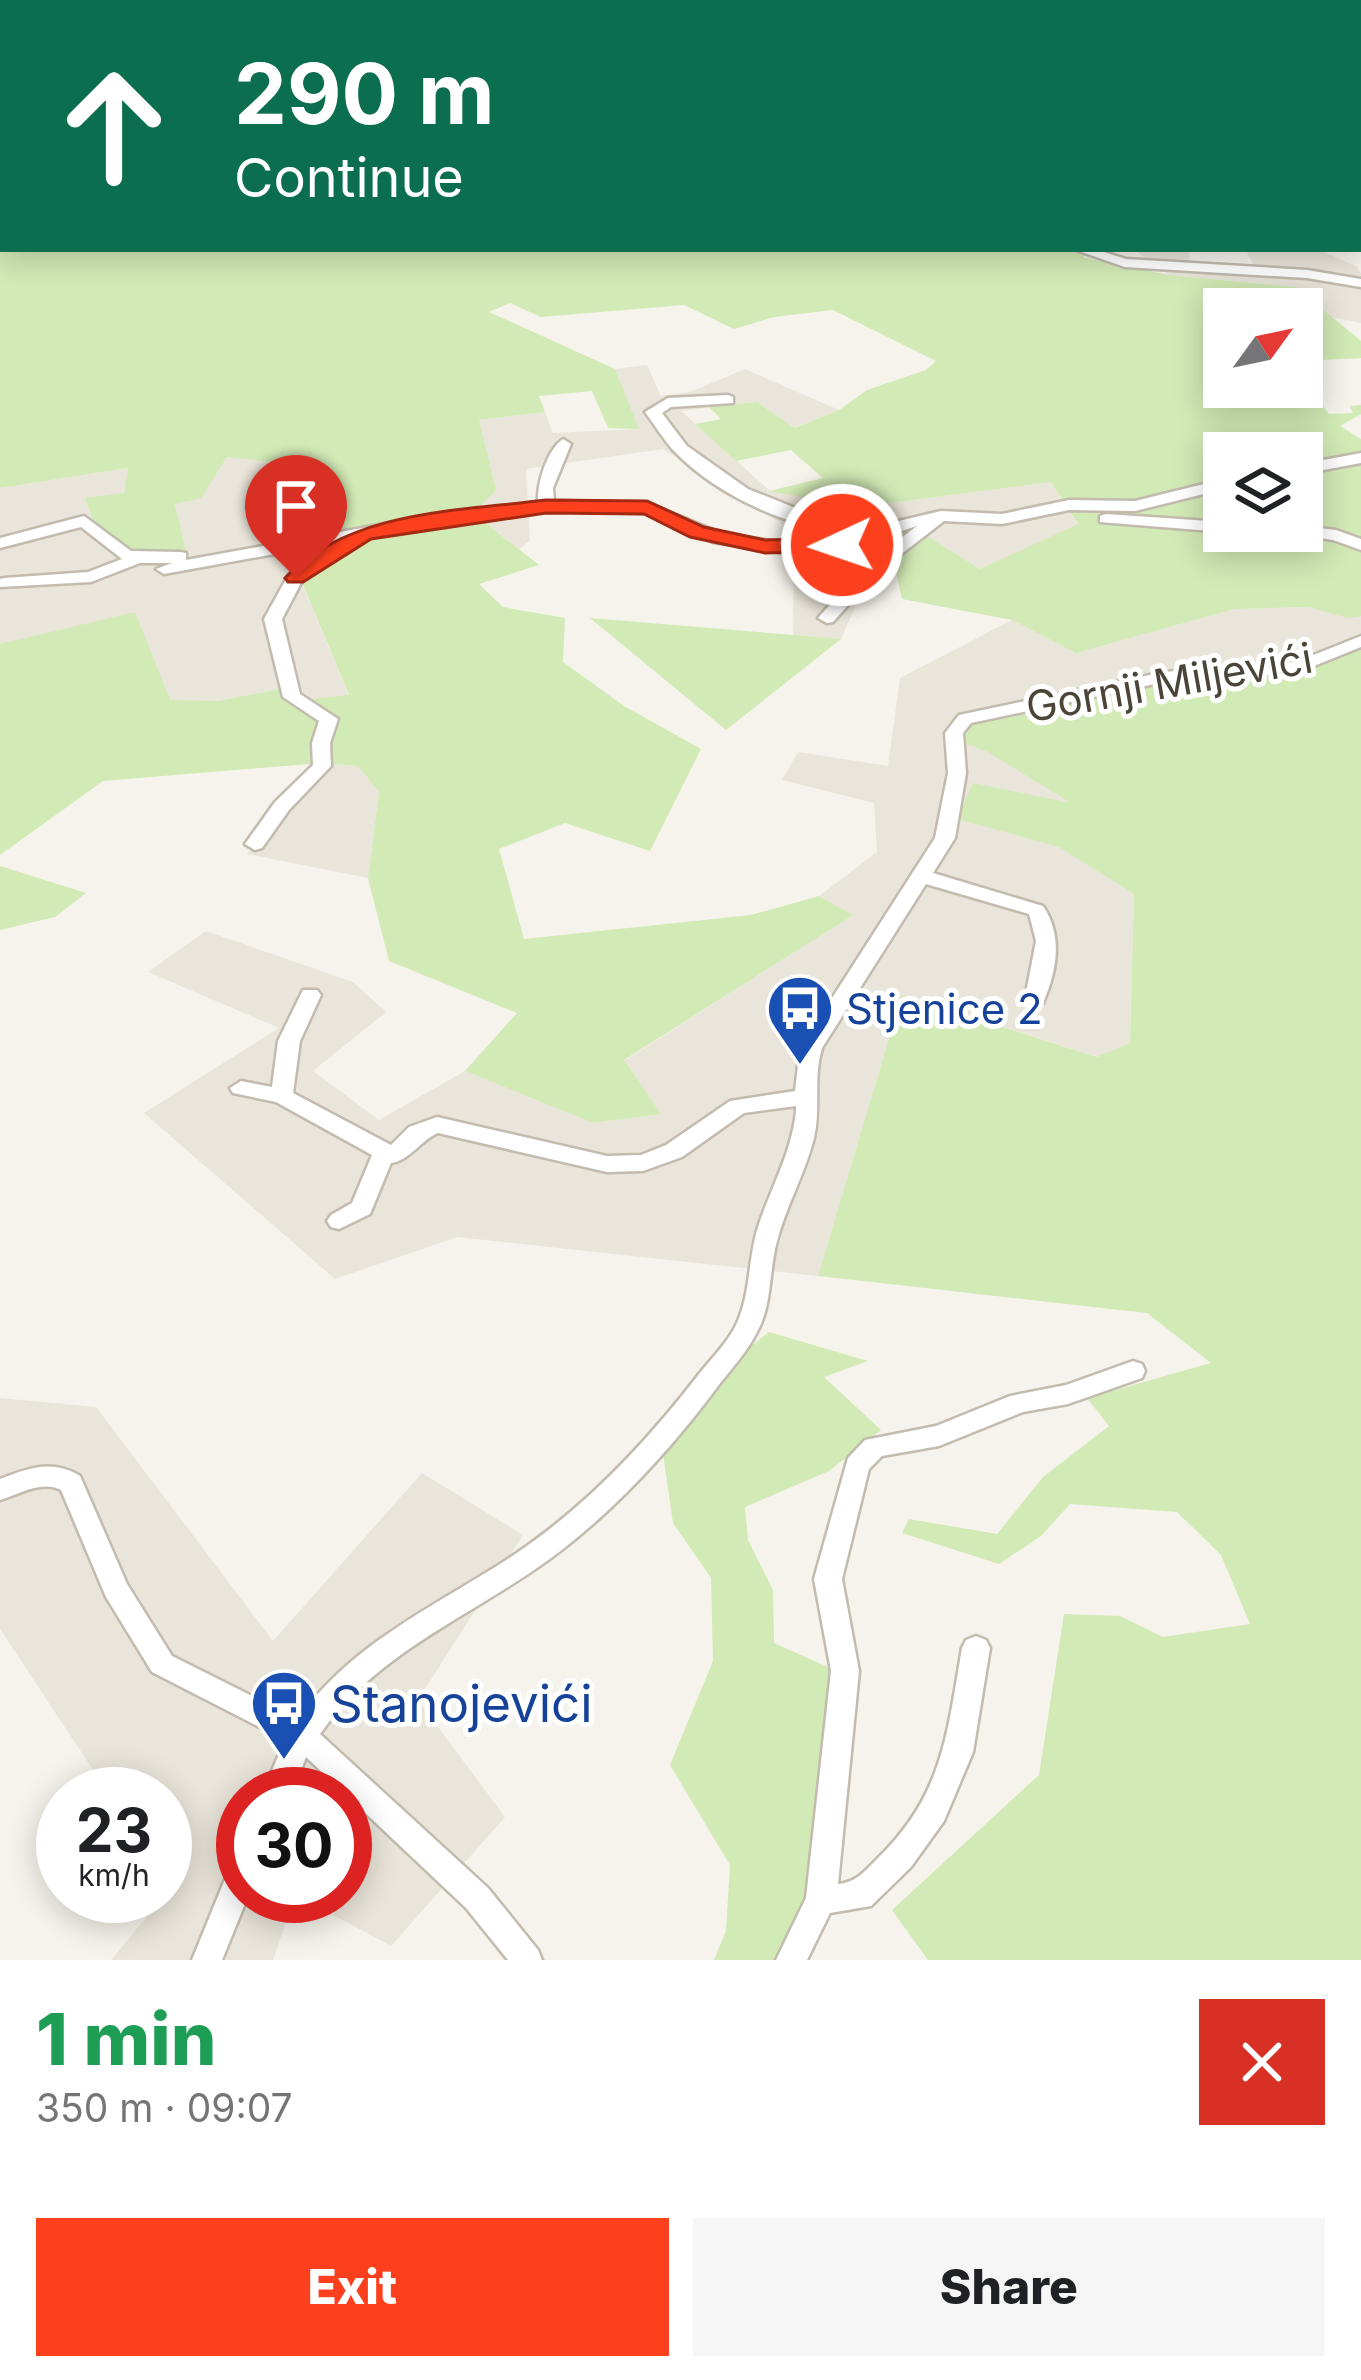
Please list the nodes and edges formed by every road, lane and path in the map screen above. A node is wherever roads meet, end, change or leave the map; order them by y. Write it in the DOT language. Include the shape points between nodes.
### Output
graph roads {
  1 [pos="1090,252"];
  2 [pos="1361,283"];
  3 [pos="728,400"];
  4 [pos="563,444"];
  5 [pos="1361,458"];
  6 [pos="1323,465"];
  7 [pos="1203,491"];
  8 [pos="546,506"];
  9 [pos="1075,513"];
  10 [pos="941,516"];
  11 [pos="1203,524"];
  12 [pos="880,530"];
  13 [pos="1323,533"];
  14 [pos="364,535"];
  15 [pos="0,543"];
  16 [pos="1361,545"];
  17 [pos="221,557"];
  18 [pos="136,560"];
  19 [pos="164,569"];
  20 [pos="4,583"];
  21 [pos="827,619"];
  22 [pos="1361,641"];
  23 [pos="255,844"];
  24 [pos="922,876"];
  25 [pos="310,995"];
  26 [pos="1036,998"];
  27 [pos="241,1088"];
  28 [pos="282,1096"];
  29 [pos="805,1097"];
  30 [pos="384,1154"];
  31 [pos="339,1221"];
  32 [pos="1133,1371"];
  33 [pos="0,1490"];
  34 [pos="976,1648"];
  35 [pos="302,1735"];
  36 [pos="288,1767"];
  37 [pos="821,1900"];
  38 [pos="222,1923"];
  39 [pos="207,1960"];
  40 [pos="527,1960"];
  41 [pos="791,1960"];
  1 -- 2 [label="street" via="1125,263"];
  3 -- 12 [label="street" via="668,403 652,412 684,451 760,503 828,528"];
  4 -- 8 [label="street"];
  5 -- 6 [label="street"];
  7 -- 9 [label="street"];
  8 -- 12 [label="street" via="647,508 697,532 794,549 842,545"];
  8 -- 14 [label="street"];
  9 -- 10 [label="street"];
  9 -- 11 [label="street"];
  10 -- 12 [label="street"];
  10 -- 21 [label="street" via="871,569"];
  13 -- 16 [label="street"];
  14 -- 17 [label="street"];
  14 -- 23 [label="street" via="296,578 273,619 292,697 329,719 322,766"];
  15 -- 18 [label="street" via="84,521 119,555"];
  17 -- 18 [label="street"];
  17 -- 19 [label="street"];
  18 -- 20 [label="street" via="91,577"];
  22 -- 24 [label="street, Gornji Miljevići" via="1299,667 1164,677 974,715 954,733 957,772 945,838"];
  24 -- 26 [label="street" via="1036,910 1046,946"];
  24 -- 29 [label="street" via="812,1048 802,1073"];
  25 -- 28 [label="street" via="289,1041"];
  27 -- 28 [label="street"];
  28 -- 30 [label="street"];
  29 -- 30 [label="street" via="738,1106 643,1163 607,1164 436,1125 393,1156"];
  29 -- 35 [label="street" via="805,1125 765,1240 756,1306 736,1344 614,1490 523,1563 386,1648"];
  30 -- 31 [label="street" via="362,1208"];
  32 -- 37 [label="street" via="939,1436 874,1448 857,1466 828,1579 844,1671"];
  33 -- 35 [label="street" via="60,1474 162,1664"];
  34 -- 37 [label="street" via="959,1752 934,1812 860,1896"];
  35 -- 36 [label="street"];
  35 -- 40 [label="street" via="477,1898"];
  37 -- 41 [label="street"];
  38 -- 39 [label="street"];
}
